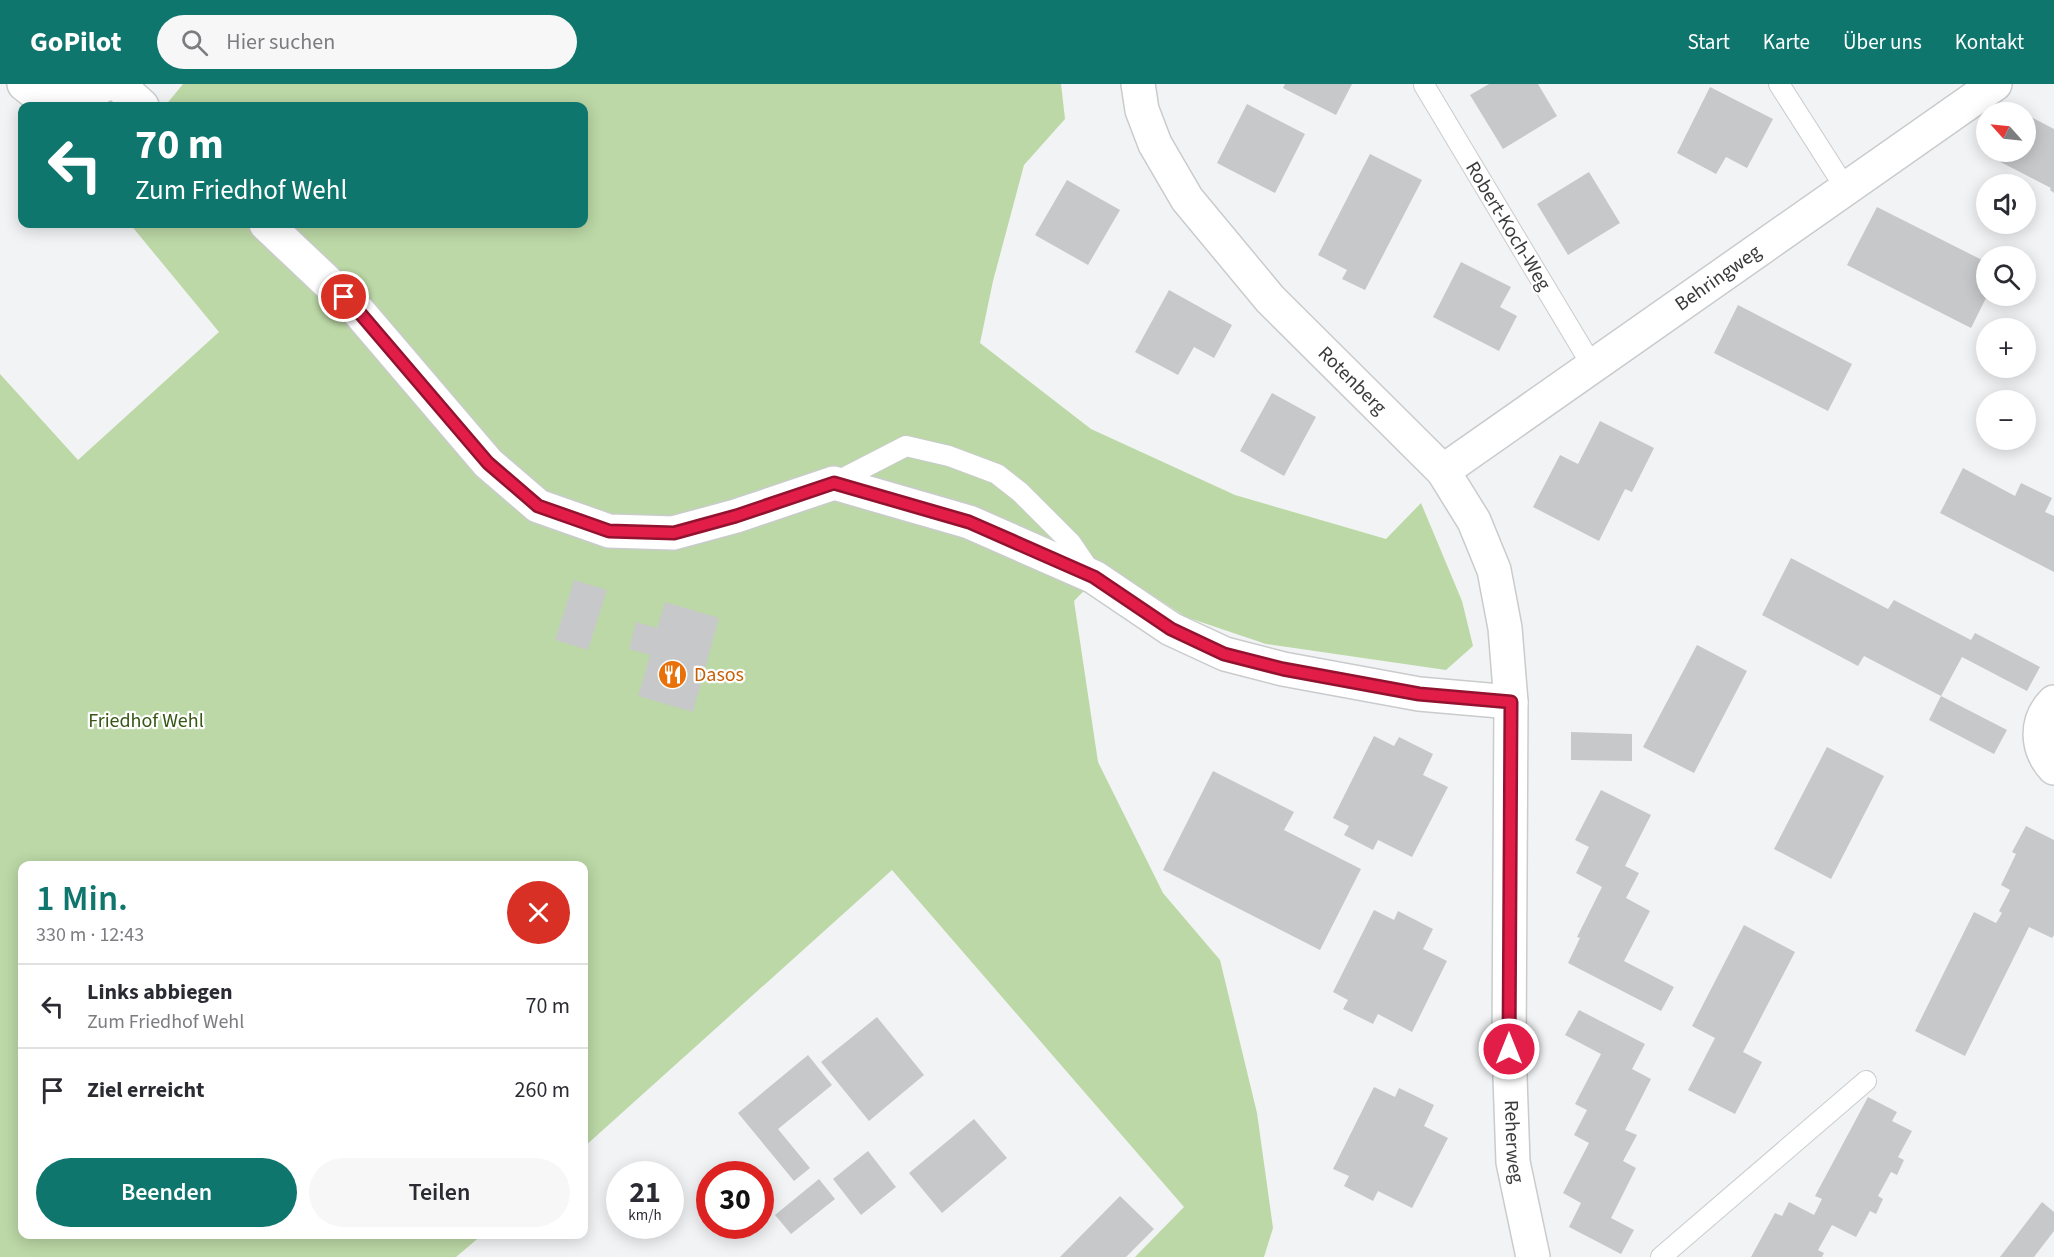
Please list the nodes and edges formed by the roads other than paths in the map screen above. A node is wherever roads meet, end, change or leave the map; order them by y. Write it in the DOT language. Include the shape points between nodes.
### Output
graph roads {
  1 [pos="24,84"];
  2 [pos="106,84"];
  3 [pos="118,84"];
  4 [pos="1138,84"];
  5 [pos="1779,84"];
  6 [pos="1995,84"];
  7 [pos="1424,85"];
  8 [pos="138,102"];
  9 [pos="1846,189"];
  10 [pos="270,228"];
  11 [pos="1593,367"];
  12 [pos="1443,471"];
  13 [pos="834,483"];
  14 [pos="1094,577"];
  15 [pos="1511,702"];
  16 [pos="2054,702"];
  17 [pos="2054,768"];
  18 [pos="1866,1081"];
  19 [pos="1533,1257"];
  20 [pos="1661,1257"];
  1 -- 2 [label="street" via="34,92 81,97"];
  3 -- 8 [label="street"];
  4 -- 12 [label="street, Rotenberg" via="1142,110 1155,144 1187,199 1270,299"];
  5 -- 9 [label="lane"];
  6 -- 9 [label="street, Behringweg"];
  7 -- 11 [label="lane, Robert-Koch-Weg"];
  9 -- 11 [label="street, Behringweg"];
  10 -- 13 [label="street" via="359,312 488,463 538,506 609,531 674,533"];
  11 -- 12 [label="street, Behringweg"];
  12 -- 15 [label="street, Rotenberg" via="1474,521 1494,570 1505,628"];
  13 -- 14 [label="street" via="969,522"];
  13 -- 14 [label="lane" via="906,446 949,456 997,474 1020,492 1071,543"];
  14 -- 15 [label="street" via="1171,629 1224,654 1419,694"];
  15 -- 19 [label="street, Reherweg" via="1512,1140"];
  16 -- 17 [label="street" via="2047,709 2039,738 2045,758"];
  18 -- 20 [label="lane"];
}
